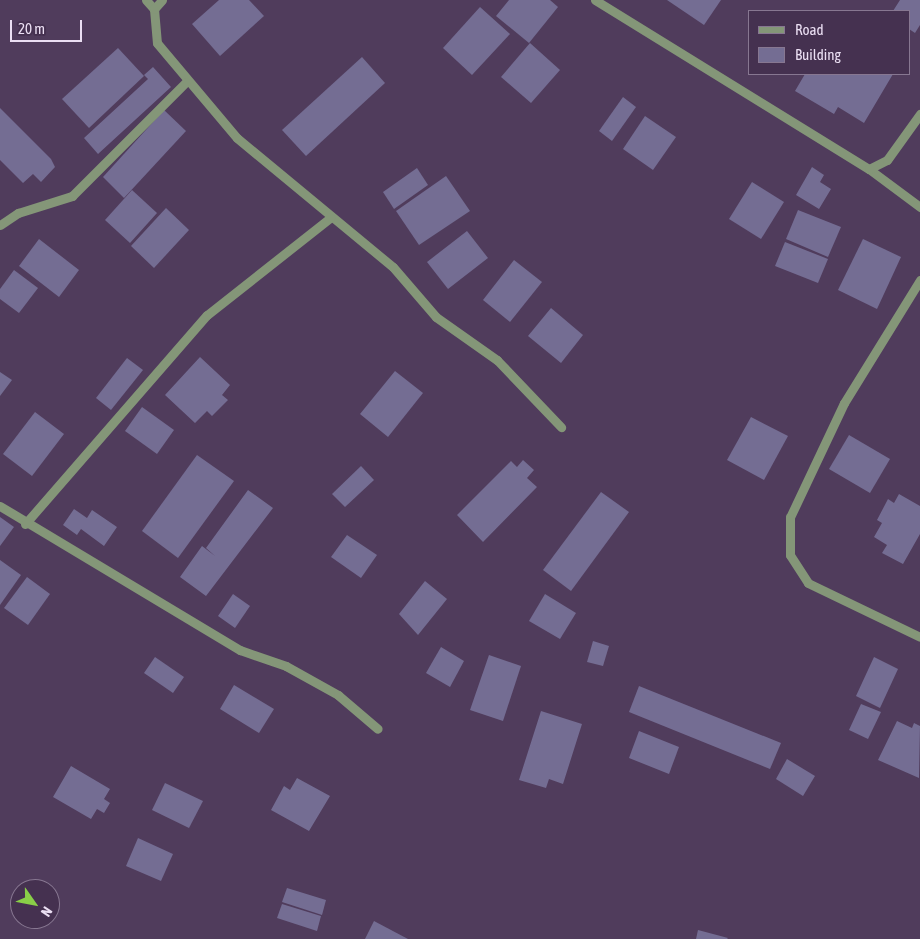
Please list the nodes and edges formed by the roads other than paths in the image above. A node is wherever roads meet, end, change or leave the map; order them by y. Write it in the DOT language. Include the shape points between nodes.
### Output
graph roads {
  1 [pos="146,0"];
  2 [pos="162,0"];
  3 [pos="595,0"];
  4 [pos="154,9"];
  5 [pos="186,82"];
  6 [pos="920,114"];
  7 [pos="870,169"];
  8 [pos="920,207"];
  9 [pos="330,218"];
  10 [pos="0,225"];
  11 [pos="920,280"];
  12 [pos="561,427"];
  13 [pos="0,506"];
  14 [pos="25,524"];
  15 [pos="920,637"];
  16 [pos="378,729"];
  1 -- 4 [label="street"];
  2 -- 4 [label="street"];
  3 -- 7 [label="street"];
  4 -- 5 [label="street" via="157,43 177,64"];
  5 -- 9 [label="street" via="237,138"];
  5 -- 10 [label="street" via="72,196 18,213"];
  6 -- 7 [label="street" via="887,160"];
  7 -- 8 [label="street"];
  9 -- 12 [label="street" via="392,267 436,316 497,360"];
  9 -- 14 [label="street" via="207,315"];
  11 -- 15 [label="street" via="840,411 790,517 790,555 808,583"];
  13 -- 14 [label="street"];
  14 -- 16 [label="street" via="240,650 286,666 338,695"];
}
